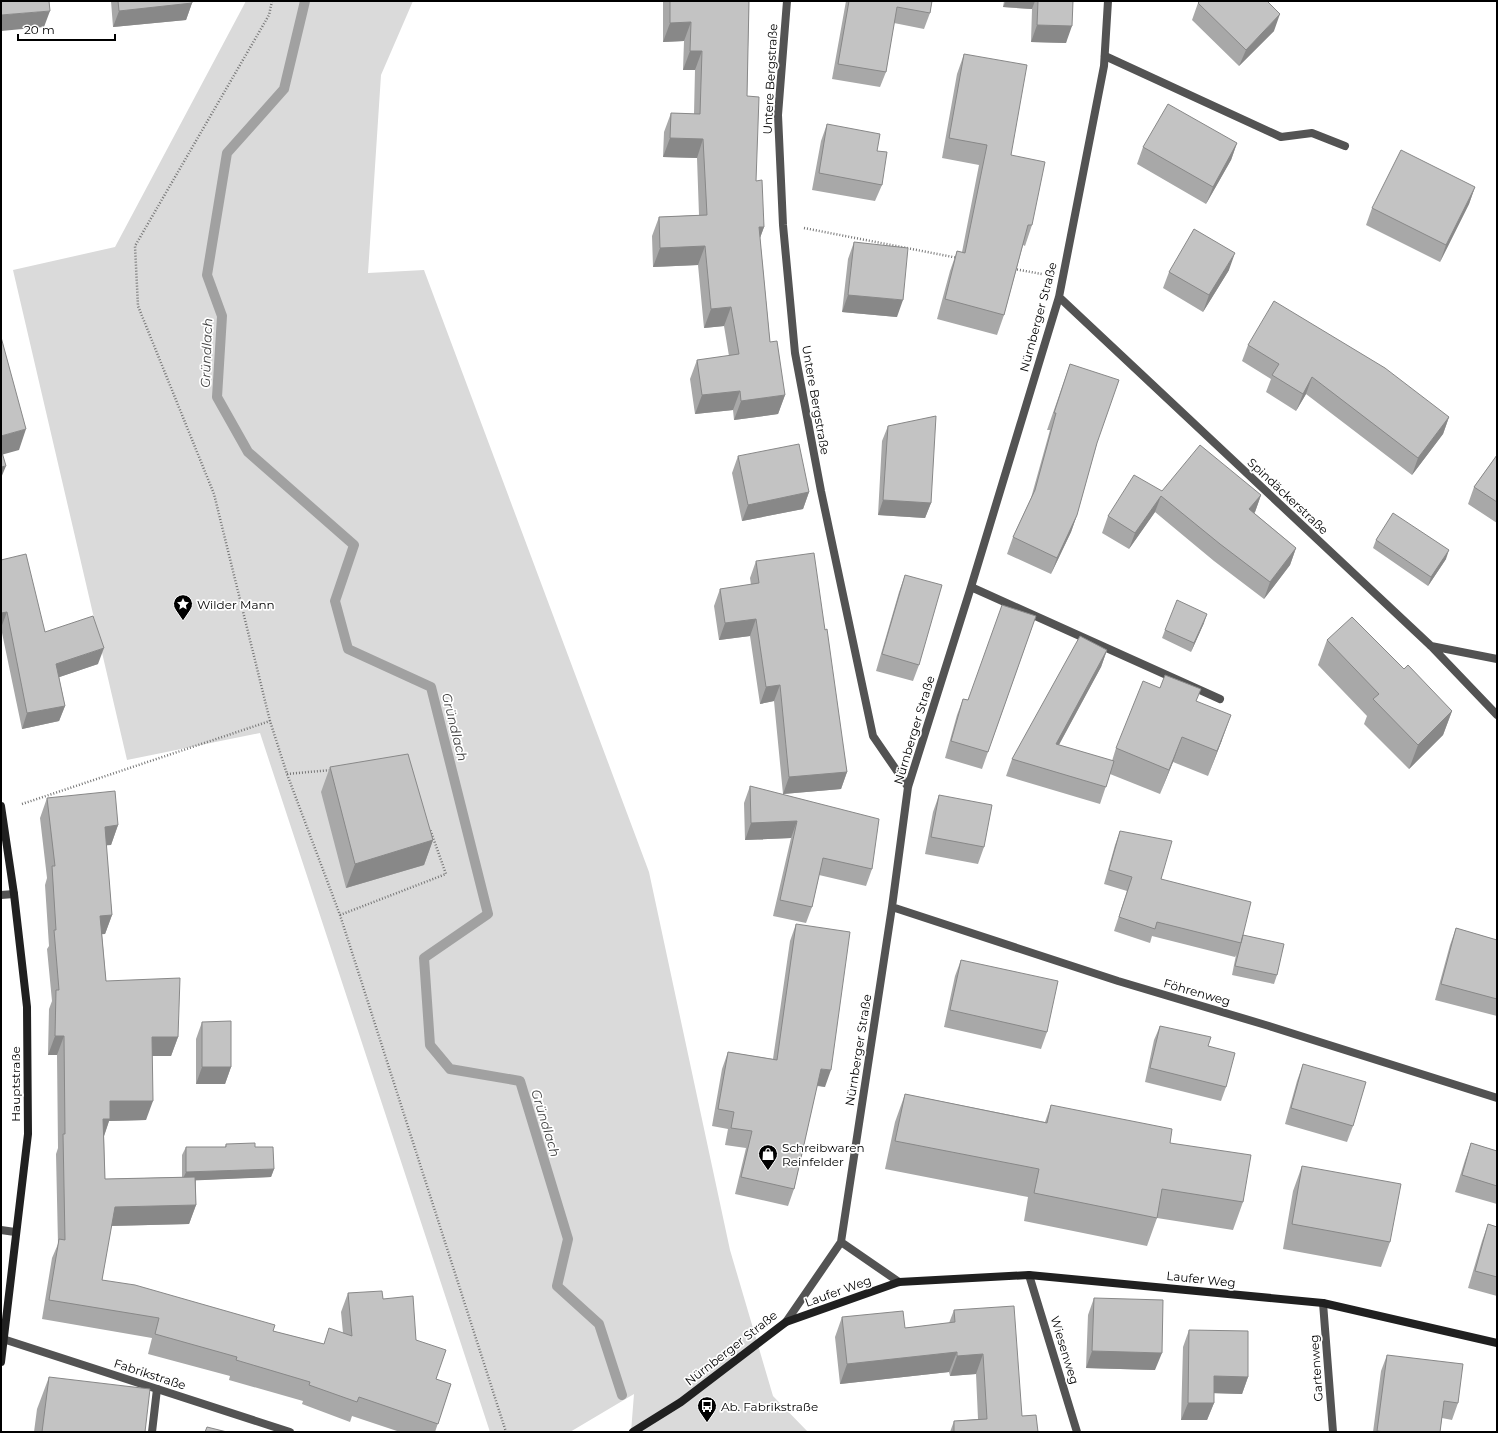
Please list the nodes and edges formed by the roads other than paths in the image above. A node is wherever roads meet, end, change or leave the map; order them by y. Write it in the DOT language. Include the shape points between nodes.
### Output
graph roads {
  1 [pos="787,1"];
  2 [pos="1108,1"];
  3 [pos="1105,56"];
  4 [pos="1345,146"];
  5 [pos="1059,297"];
  6 [pos="971,587"];
  7 [pos="1431,646"];
  8 [pos="1497,659"];
  9 [pos="1220,699"];
  10 [pos="1497,716"];
  11 [pos="908,787"];
  12 [pos="2,808"];
  13 [pos="14,894"];
  14 [pos="1,895"];
  15 [pos="892,907"];
  16 [pos="1497,1098"];
  17 [pos="1,1230"];
  18 [pos="15,1232"];
  19 [pos="841,1242"];
  20 [pos="1029,1275"];
  21 [pos="899,1282"];
  22 [pos="1323,1303"];
  23 [pos="786,1322"];
  24 [pos="3,1339"];
  25 [pos="1497,1343"];
  26 [pos="1,1362"];
  27 [pos="157,1389"];
  28 [pos="152,1432"];
  29 [pos="290,1432"];
  30 [pos="633,1432"];
  31 [pos="1077,1432"];
  32 [pos="1333,1432"];
  1 -- 11 [label="street, Untere Bergstraße" via="778,115 782,225 794,353 820,491 873,736"];
  2 -- 3 [label="street, Nürnberger Straße"];
  3 -- 4 [label="street" via="1281,137 1312,133"];
  3 -- 5 [label="street, Nürnberger Straße"];
  5 -- 6 [label="street, Nürnberger Straße"];
  5 -- 7 [label="street, Spindäckerstraße"];
  6 -- 9 [label="street"];
  6 -- 11 [label="street, Nürnberger Straße"];
  7 -- 8 [label="street"];
  7 -- 10 [label="street, Spindäckerstraße"];
  11 -- 15 [label="street, Nürnberger Straße"];
  12 -- 13 [label="street, Hauptstraße"];
  13 -- 14 [label="street"];
  13 -- 18 [label="street, Hauptstraße" via="27,1007 28,1134"];
  15 -- 16 [label="street, Föhrenweg" via="1118,981"];
  15 -- 19 [label="street, Nürnberger Straße"];
  17 -- 18 [label="street"];
  18 -- 24 [label="street, Hauptstraße"];
  19 -- 21 [label="street, Laufer Weg"];
  19 -- 23 [label="street, Nürnberger Straße"];
  20 -- 21 [label="street, Laufer Weg"];
  20 -- 22 [label="street, Laufer Weg"];
  20 -- 31 [label="street, Wiesenweg"];
  21 -- 23 [label="street, Laufer Weg"];
  22 -- 25 [label="street, Laufer Weg"];
  22 -- 32 [label="street, Gartenweg"];
  23 -- 30 [label="street, Nürnberger Straße" via="680,1402"];
  24 -- 26 [label="street, Hauptstraße"];
  24 -- 27 [label="street, Fabrikstraße"];
  27 -- 28 [label="street"];
  27 -- 29 [label="street, Fabrikstraße"];
}
